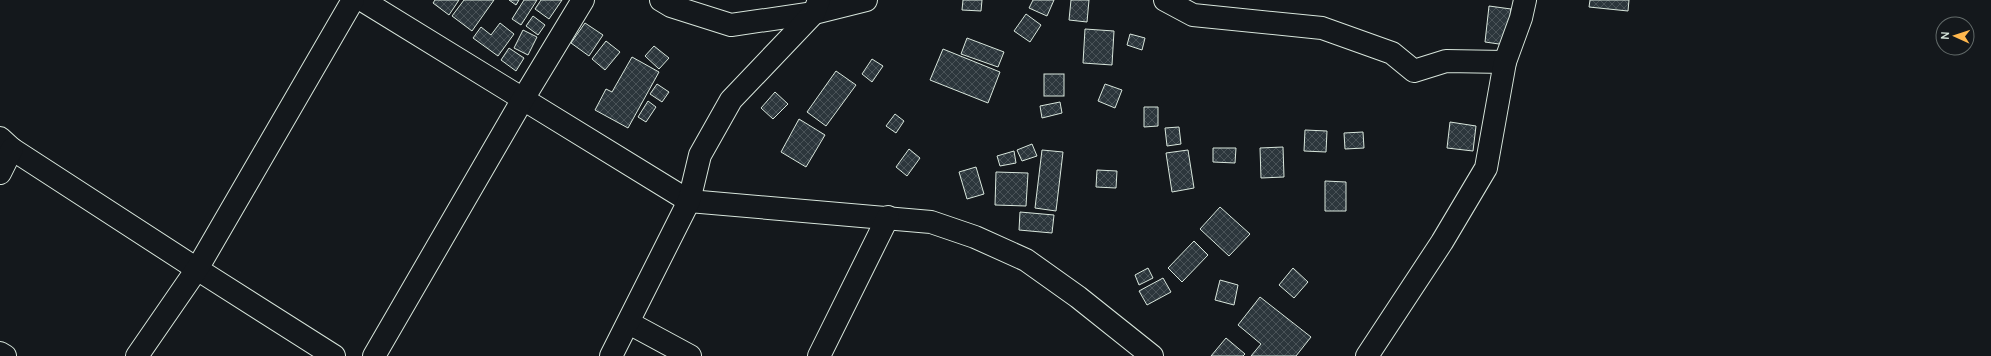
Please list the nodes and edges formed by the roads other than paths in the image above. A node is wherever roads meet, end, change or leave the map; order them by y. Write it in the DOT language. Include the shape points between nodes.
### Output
graph roads {
  1 [pos="353,0"];
  2 [pos="362,0"];
  3 [pos="583,0"];
  4 [pos="661,0"];
  5 [pos="866,0"];
  6 [pos="1166,0"];
  7 [pos="1525,0"];
  8 [pos="816,6"];
  9 [pos="1505,62"];
  10 [pos="523,98"];
  11 [pos="6,144"];
  12 [pos="0,173"];
  13 [pos="688,201"];
  14 [pos="888,217"];
  15 [pos="197,269"];
  16 [pos="629,323"];
  17 [pos="0,353"];
  18 [pos="5,356"];
  19 [pos="137,356"];
  20 [pos="334,356"];
  21 [pos="374,356"];
  22 [pos="611,356"];
  23 [pos="690,356"];
  24 [pos="819,356"];
  25 [pos="1152,356"];
  26 [pos="1367,356"];
  1 -- 15 [label="street"];
  2 -- 10 [label="street"];
  3 -- 10 [label="street"];
  4 -- 8 [label="street" via="671,6 731,25"];
  5 -- 8 [label="street"];
  6 -- 9 [label="street" via="1193,15 1322,28 1392,53 1414,71 1446,61"];
  7 -- 9 [label="street"];
  8 -- 13 [label="street" via="731,100 700,155"];
  9 -- 26 [label="street" via="1486,168 1442,242"];
  10 -- 13 [label="street"];
  10 -- 21 [label="street"];
  11 -- 12 [label="street"];
  11 -- 15 [label="street"];
  13 -- 14 [label="street"];
  13 -- 16 [label="street"];
  14 -- 24 [label="street"];
  14 -- 25 [label="street" via="931,222 975,237 1026,260 1078,297"];
  15 -- 19 [label="street"];
  15 -- 20 [label="street"];
  16 -- 22 [label="street"];
  16 -- 23 [label="street"];
  17 -- 18 [label="street"];
}
